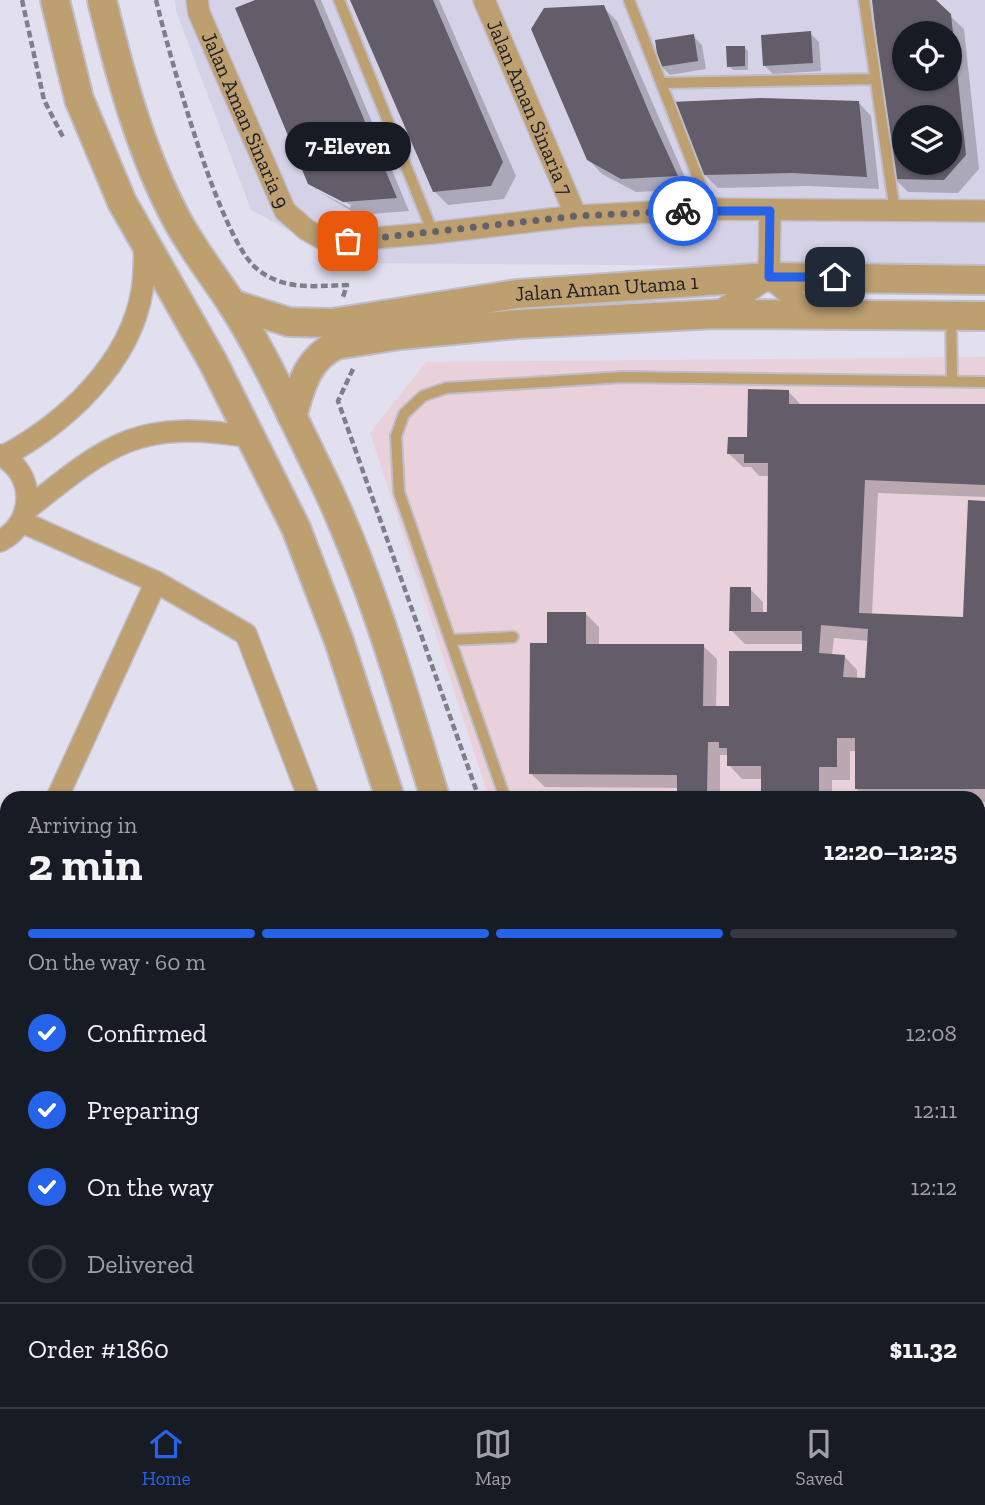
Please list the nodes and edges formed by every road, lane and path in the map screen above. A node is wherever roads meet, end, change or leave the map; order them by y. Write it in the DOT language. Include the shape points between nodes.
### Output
graph roads {
  1 [pos="55,0"];
  2 [pos="102,0"];
  3 [pos="197,0"];
  4 [pos="339,0"];
  5 [pos="484,0"];
  6 [pos="629,0"];
  7 [pos="864,0"];
  8 [pos="873,79"];
  9 [pos="661,83"];
  10 [pos="710,209"];
  11 [pos="770,211"];
  12 [pos="985,211"];
  13 [pos="895,213"];
  14 [pos="576,216"];
  15 [pos="433,233"];
  16 [pos="145,242"];
  17 [pos="769,277"];
  18 [pos="985,280"];
  19 [pos="232,304"];
  20 [pos="716,314"];
  21 [pos="808,315"];
  22 [pos="951,316"];
  23 [pos="985,316"];
  24 [pos="952,382"];
  25 [pos="985,382"];
  26 [pos="292,416"];
  27 [pos="251,437"];
  28 [pos="2,456"];
  29 [pos="24,516"];
  30 [pos="0,541"];
  31 [pos="156,582"];
  32 [pos="513,637"];
  33 [pos="451,640"];
  34 [pos="60,791"];
  35 [pos="306,791"];
  36 [pos="388,791"];
  37 [pos="433,791"];
  38 [pos="503,791"];
  1 -- 16 [label="street" via="79,99 122,202"];
  2 -- 19 [label="street" via="139,134 153,168 177,220"];
  3 -- 15 [label="street, Jalan Aman Sinaria 9" via="285,211 329,242"];
  4 -- 15 [label="lane"];
  5 -- 14 [label="street, Jalan Aman Sinaria 7"];
  6 -- 9 [label="lane"];
  7 -- 8 [label="lane"];
  8 -- 9 [label="lane"];
  8 -- 13 [label="lane"];
  9 -- 10 [label="lane"];
  10 -- 11 [label="street"];
  10 -- 14 [label="street"];
  11 -- 13 [label="street"];
  11 -- 17 [label="street"];
  12 -- 13 [label="street"];
  14 -- 15 [label="street"];
  16 -- 27 [label="street"];
  16 -- 28 [label="street" via="142,292 124,342 95,386 32,441"];
  17 -- 18 [label="street, Jalan Aman Utama 1"];
  17 -- 19 [label="street, Jalan Aman Utama 1" via="517,294 332,323 289,322"];
  17 -- 20 [label="street"];
  17 -- 21 [label="street"];
  19 -- 26 [label="street"];
  20 -- 21 [label="street, Jalan Aman Utama 1"];
  20 -- 26 [label="street, Jalan Aman Utama 1" via="518,324 336,345 309,366"];
  21 -- 22 [label="street, Jalan Aman Utama 1"];
  22 -- 23 [label="street, Jalan Aman Utama 1"];
  22 -- 24 [label="lane"];
  24 -- 25 [label="lane"];
  24 -- 33 [label="lane" via="623,377 446,388 423,396 404,414 396,436 399,492"];
  26 -- 37 [label="street" via="337,510 382,630"];
  27 -- 29 [label="street" via="169,431 123,441 85,463"];
  27 -- 36 [label="street" via="296,528 340,641"];
  28 -- 29 [label="street" via="26,485"];
  29 -- 30 [label="street"];
  29 -- 31 [label="street"];
  31 -- 34 [label="street"];
  31 -- 35 [label="street" via="246,634"];
  32 -- 33 [label="lane"];
  33 -- 38 [label="lane"];
}
